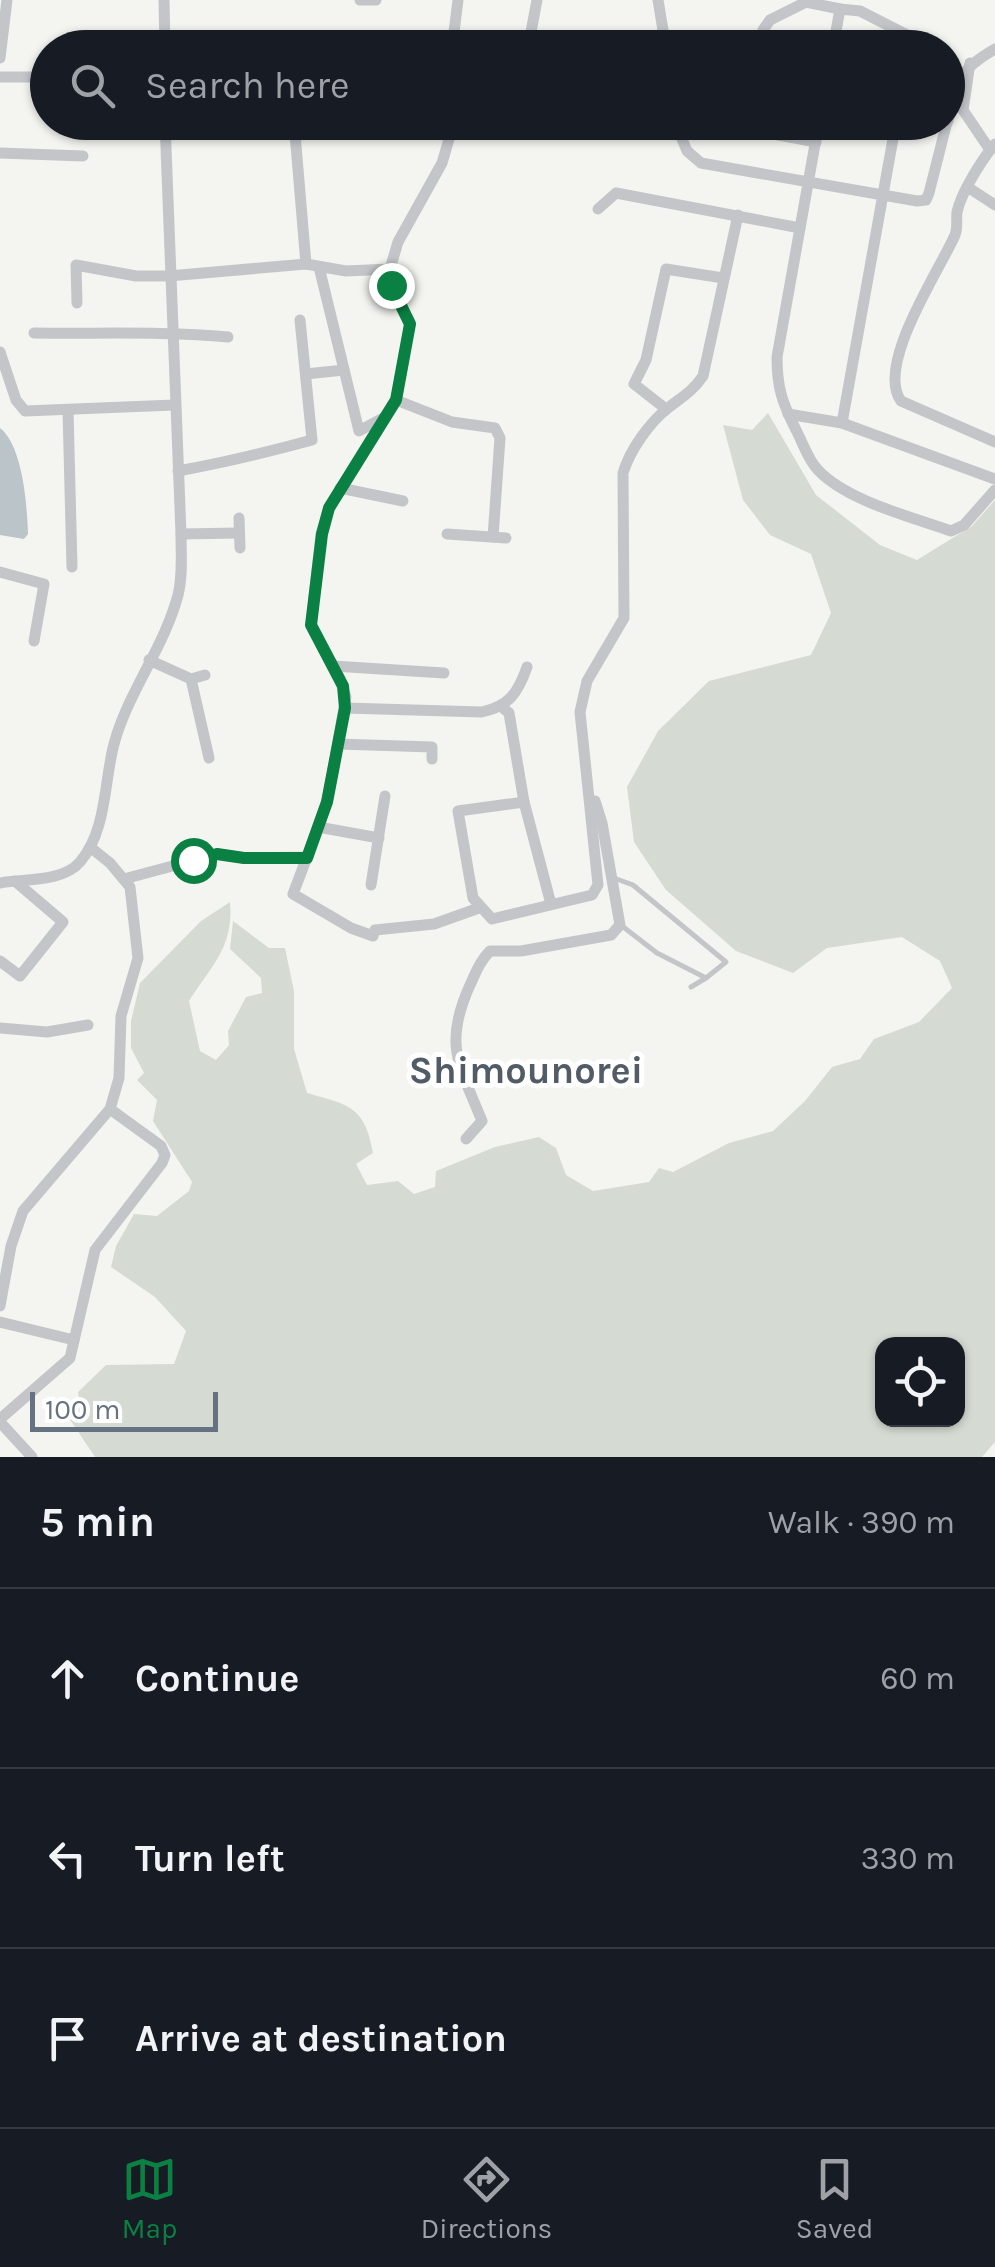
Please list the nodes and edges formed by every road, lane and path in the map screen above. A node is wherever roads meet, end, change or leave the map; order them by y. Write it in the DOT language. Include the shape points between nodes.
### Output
graph roads {
  1 [pos="6,0"];
  2 [pos="164,0"];
  3 [pos="360,0"];
  4 [pos="376,0"];
  5 [pos="458,0"];
  6 [pos="537,0"];
  7 [pos="658,0"];
  8 [pos="863,5"];
  9 [pos="840,9"];
  10 [pos="164,30"];
  11 [pos="454,30"];
  12 [pos="531,30"];
  13 [pos="663,30"];
  14 [pos="764,30"];
  15 [pos="836,30"];
  16 [pos="900,30"];
  17 [pos="995,49"];
  18 [pos="0,58"];
  19 [pos="970,63"];
  20 [pos="965,69"];
  21 [pos="0,77"];
  22 [pos="30,77"];
  23 [pos="965,101"];
  24 [pos="965,112"];
  25 [pos="165,140"];
  26 [pos="296,140"];
  27 [pos="449,140"];
  28 [pos="682,140"];
  29 [pos="805,140"];
  30 [pos="893,140"];
  31 [pos="942,140"];
  32 [pos="816,142"];
  33 [pos="993,147"];
  34 [pos="0,153"];
  35 [pos="83,156"];
  36 [pos="809,183"];
  37 [pos="969,188"];
  38 [pos="882,197"];
  39 [pos="995,205"];
  40 [pos="598,209"];
  41 [pos="738,215"];
  42 [pos="800,228"];
  43 [pos="313,266"];
  44 [pos="390,269"];
  45 [pos="169,276"];
  46 [pos="723,278"];
  47 [pos="77,303"];
  48 [pos="300,320"];
  49 [pos="172,332"];
  50 [pos="34,334"];
  51 [pos="228,337"];
  52 [pos="0,352"];
  53 [pos="344,370"];
  54 [pos="306,374"];
  55 [pos="396,400"];
  56 [pos="174,405"];
  57 [pos="666,409"];
  58 [pos="68,410"];
  59 [pos="788,414"];
  60 [pos="384,417"];
  61 [pos="842,423"];
  62 [pos="995,442"];
  63 [pos="178,472"];
  64 [pos="995,479"];
  65 [pos="340,488"];
  66 [pos="995,490"];
  67 [pos="404,501"];
  68 [pos="239,518"];
  69 [pos="240,533"];
  70 [pos="181,534"];
  71 [pos="447,534"];
  72 [pos="240,548"];
  73 [pos="72,567"];
  74 [pos="0,572"];
  75 [pos="34,641"];
  76 [pos="149,660"];
  77 [pos="333,666"];
  78 [pos="527,667"];
  79 [pos="444,672"];
  80 [pos="205,676"];
  81 [pos="191,679"];
  82 [pos="345,708"];
  83 [pos="502,708"];
  84 [pos="338,744"];
  85 [pos="209,758"];
  86 [pos="432,758"];
  87 [pos="586,763"];
  88 [pos="385,796"];
  89 [pos="524,802"];
  90 [pos="318,827"];
  91 [pos="379,838"];
  92 [pos="90,847"];
  93 [pos="307,858"];
  94 [pos="124,878"];
  95 [pos="611,878"];
  96 [pos="15,880"];
  97 [pos="0,883"];
  98 [pos="371,884"];
  99 [pos="551,904"];
  100 [pos="480,908"];
  101 [pos="620,925"];
  102 [pos="0,961"];
  103 [pos="706,978"];
  104 [pos="691,987"];
  105 [pos="88,1025"];
  106 [pos="0,1028"];
  107 [pos="110,1108"];
  108 [pos="466,1138"];
  109 [pos="0,1306"];
  110 [pos="0,1322"];
  111 [pos="74,1340"];
  112 [pos="0,1420"];
  113 [pos="32,1457"];
  1 -- 18 [label="street"];
  2 -- 10 [label="street"];
  3 -- 4 [label="street"];
  5 -- 11 [label="street"];
  6 -- 12 [label="street"];
  7 -- 13 [label="street"];
  8 -- 9 [label="street"];
  8 -- 16 [label="street"];
  9 -- 14 [label="street" via="806,2"];
  9 -- 15 [label="street"];
  17 -- 19 [label="street"];
  19 -- 20 [label="street"];
  19 -- 23 [label="street"];
  21 -- 22 [label="street"];
  24 -- 33 [label="street"];
  25 -- 45 [label="street"];
  26 -- 43 [label="street"];
  27 -- 44 [label="street"];
  28 -- 36 [label="street" via="701,163"];
  29 -- 32 [label="street"];
  30 -- 38 [label="street"];
  31 -- 38 [label="street" via="926,200"];
  32 -- 36 [label="street"];
  33 -- 37 [label="street"];
  34 -- 35 [label="street"];
  36 -- 38 [label="street"];
  36 -- 42 [label="street"];
  37 -- 39 [label="street"];
  37 -- 62 [label="street" via="958,210 958,231 912,314 895,384 901,401"];
  38 -- 61 [label="street"];
  40 -- 41 [label="street" via="616,193"];
  41 -- 42 [label="street"];
  41 -- 46 [label="street"];
  42 -- 59 [label="street" via="777,357 777,388"];
  43 -- 44 [label="street"];
  43 -- 45 [label="street"];
  43 -- 53 [label="street"];
  44 -- 55 [label="street" via="410,324"];
  45 -- 47 [label="street" via="76,266"];
  45 -- 49 [label="street"];
  46 -- 57 [label="street" via="703,376"];
  46 -- 57 [label="street" via="666,269 646,360 634,384"];
  48 -- 54 [label="street"];
  49 -- 50 [label="street"];
  49 -- 51 [label="street"];
  49 -- 56 [label="street"];
  52 -- 58 [label="street" via="25,411"];
  53 -- 54 [label="street"];
  53 -- 60 [label="street" via="359,431"];
  54 -- 63 [label="street" via="312,440"];
  55 -- 60 [label="street"];
  55 -- 71 [label="street" via="452,422 495,428 500,438 499,538"];
  56 -- 58 [label="street"];
  56 -- 63 [label="street"];
  57 -- 87 [label="street" via="623,473 624,618 588,681 580,712"];
  58 -- 73 [label="street"];
  59 -- 61 [label="street"];
  59 -- 66 [label="street" via="826,478 951,531 964,526"];
  60 -- 65 [label="street"];
  61 -- 64 [label="street"];
  63 -- 70 [label="street"];
  65 -- 67 [label="street"];
  65 -- 77 [label="street" via="322,534 311,625"];
  68 -- 69 [label="street"];
  69 -- 70 [label="street"];
  69 -- 72 [label="street"];
  70 -- 76 [label="street" via="178,594"];
  74 -- 75 [label="street" via="44,584"];
  76 -- 81 [label="street"];
  76 -- 92 [label="street" via="114,744"];
  77 -- 79 [label="street"];
  77 -- 82 [label="street"];
  78 -- 83 [label="street"];
  80 -- 81 [label="street"];
  81 -- 85 [label="street"];
  82 -- 83 [label="street"];
  82 -- 84 [label="street"];
  83 -- 89 [label="street" via="509,713"];
  84 -- 86 [label="street" via="432,747"];
  84 -- 90 [label="street"];
  87 -- 95 [label="street"];
  87 -- 99 [label="street" via="598,885 592,895"];
  88 -- 91 [label="street"];
  89 -- 99 [label="street"];
  89 -- 100 [label="street" via="458,811"];
  90 -- 91 [label="street"];
  90 -- 93 [label="street"];
  91 -- 98 [label="street"];
  92 -- 94 [label="street"];
  92 -- 96 [label="street" via="71,870"];
  93 -- 94 [label="street" via="217,854"];
  93 -- 100 [label="street" via="293,894 373,936 375,930 434,924"];
  94 -- 107 [label="street" via="138,958 121,1016 119,1078"];
  95 -- 101 [label="street"];
  95 -- 103 [label="lane" via="632,885 726,962"];
  96 -- 97 [label="street"];
  96 -- 102 [label="street" via="63,922 20,976"];
  99 -- 100 [label="street" via="492,919"];
  101 -- 103 [label="lane"];
  101 -- 108 [label="street" via="611,934 490,951 482,960 455,1035 454,1051 482,1121"];
  103 -- 104 [label="lane"];
  105 -- 106 [label="street" via="47,1032"];
  107 -- 109 [label="street" via="24,1211"];
  107 -- 111 [label="street" via="166,1155 95,1250"];
  110 -- 111 [label="street"];
  111 -- 112 [label="street" via="70,1358"];
  112 -- 113 [label="street"];
}
